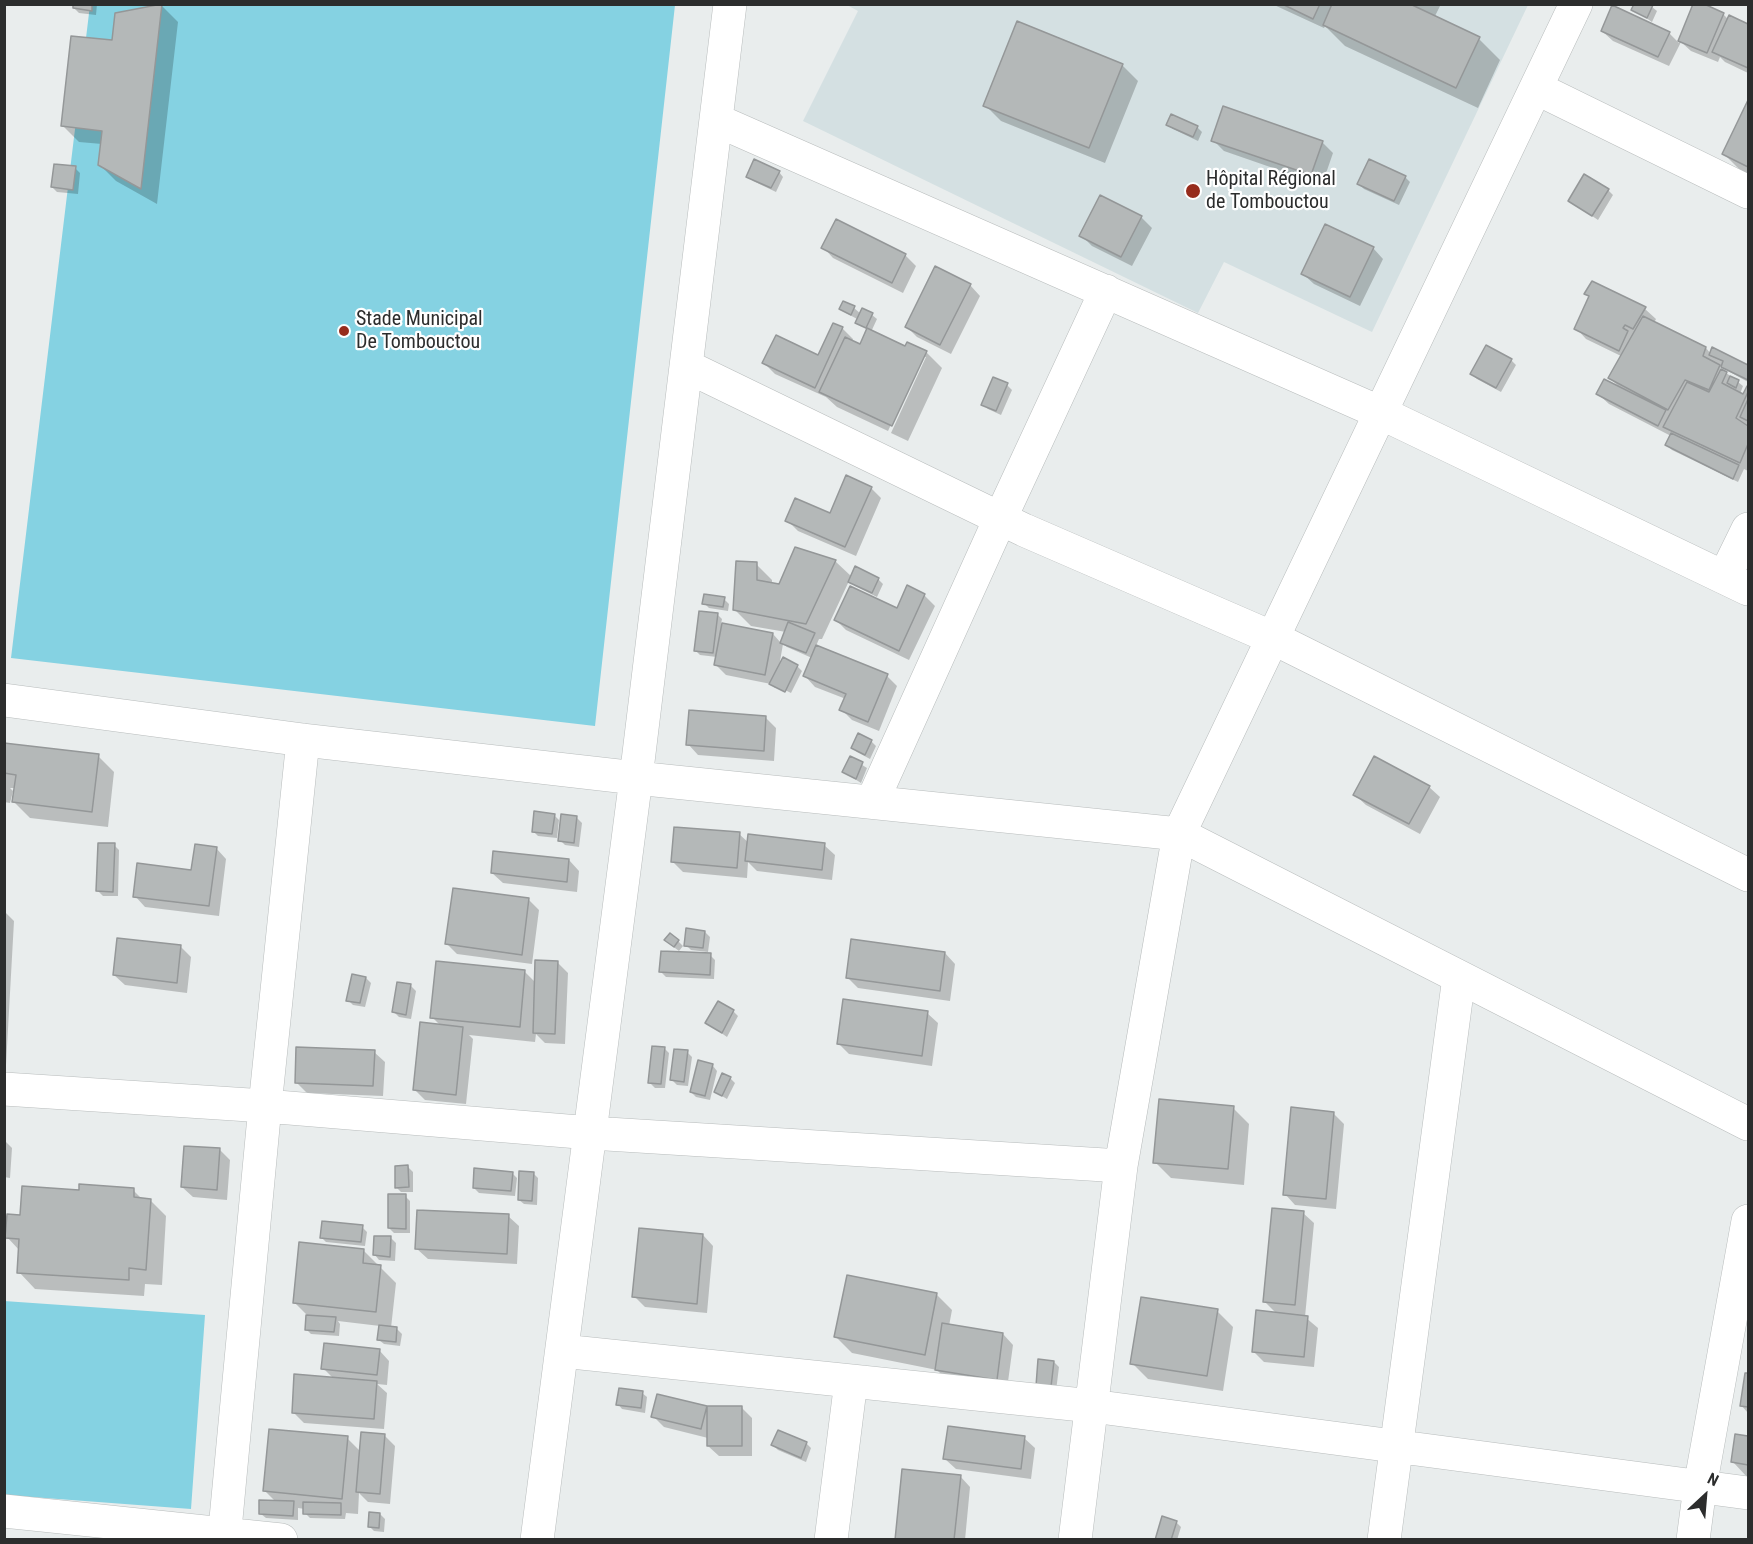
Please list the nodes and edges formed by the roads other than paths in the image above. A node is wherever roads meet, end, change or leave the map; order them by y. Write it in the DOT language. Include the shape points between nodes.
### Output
graph roads {
  1 [pos="706,4"];
  2 [pos="730,4"];
  3 [pos="1576,4"];
  4 [pos="1536,88"];
  5 [pos="716,120"];
  6 [pos="1749,192"];
  7 [pos="1106,291"];
  8 [pos="686,366"];
  9 [pos="1381,413"];
  10 [pos="1000,519"];
  11 [pos="1749,529"];
  12 [pos="1737,582"];
  13 [pos="1273,638"];
  14 [pos="4,700"];
  15 [pos="303,740"];
  16 [pos="636,778"];
  17 [pos="872,802"];
  18 [pos="1179,834"];
  19 [pos="1749,874"];
  20 [pos="1459,977"];
  21 [pos="4,1089"];
  22 [pos="265,1107"];
  23 [pos="1749,1124"];
  24 [pos="591,1133"];
  25 [pos="1121,1166"];
  26 [pos="1749,1221"];
  27 [pos="562,1351"];
  28 [pos="851,1381"];
  29 [pos="1092,1406"];
  30 [pos="1396,1446"];
  31 [pos="1700,1486"];
  32 [pos="1749,1493"];
  33 [pos="4,1511"];
  34 [pos="224,1536"];
  35 [pos="281,1539"];
  36 [pos="537,1539"];
  37 [pos="831,1539"];
  38 [pos="1075,1539"];
  39 [pos="1384,1539"];
  40 [pos="1693,1539"];
  1 -- 5 [label="street"];
  2 -- 5 [label="street"];
  3 -- 4 [label="street"];
  4 -- 6 [label="street"];
  4 -- 9 [label="street"];
  5 -- 7 [label="street"];
  5 -- 8 [label="street"];
  7 -- 9 [label="street"];
  7 -- 10 [label="street"];
  8 -- 10 [label="street"];
  8 -- 16 [label="street"];
  9 -- 12 [label="street"];
  9 -- 13 [label="street"];
  10 -- 13 [label="street"];
  10 -- 17 [label="street"];
  11 -- 12 [label="street"];
  13 -- 18 [label="street"];
  13 -- 19 [label="street"];
  14 -- 15 [label="street"];
  15 -- 16 [label="street"];
  15 -- 22 [label="street"];
  16 -- 17 [label="street"];
  16 -- 24 [label="street"];
  17 -- 18 [label="street"];
  18 -- 20 [label="street"];
  18 -- 25 [label="street"];
  20 -- 23 [label="street"];
  20 -- 30 [label="street"];
  21 -- 22 [label="street"];
  22 -- 24 [label="street"];
  22 -- 34 [label="street"];
  24 -- 25 [label="street"];
  24 -- 27 [label="street"];
  25 -- 29 [label="street"];
  26 -- 31 [label="street"];
  27 -- 28 [label="street"];
  27 -- 36 [label="street"];
  28 -- 29 [label="street"];
  28 -- 37 [label="street"];
  29 -- 30 [label="street"];
  29 -- 38 [label="street"];
  30 -- 31 [label="street"];
  30 -- 39 [label="street"];
  31 -- 32 [label="street"];
  31 -- 40 [label="street"];
  33 -- 34 [label="street"];
  34 -- 35 [label="street"];
}
